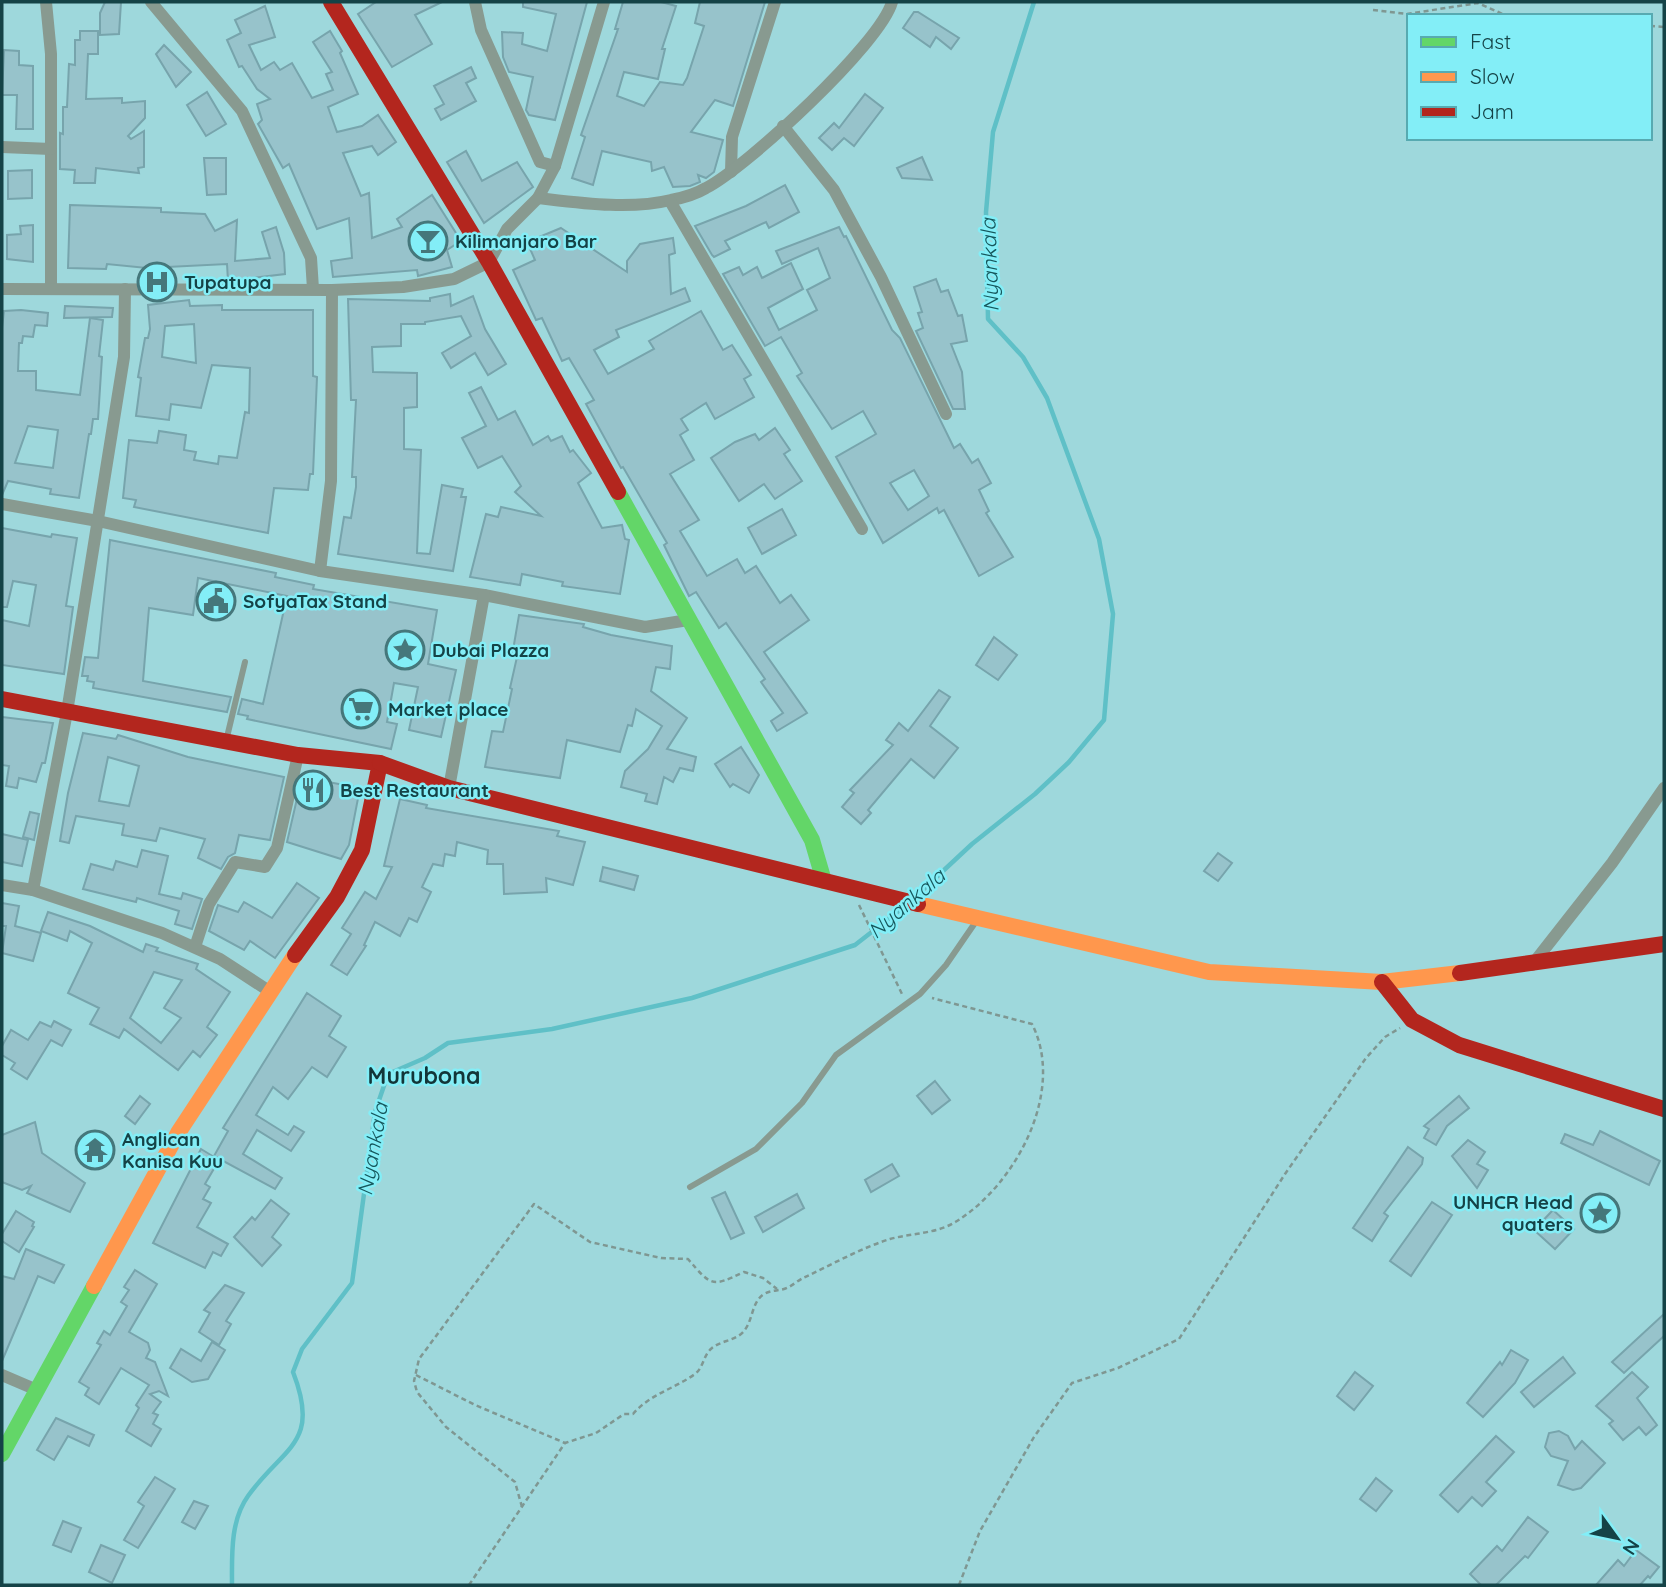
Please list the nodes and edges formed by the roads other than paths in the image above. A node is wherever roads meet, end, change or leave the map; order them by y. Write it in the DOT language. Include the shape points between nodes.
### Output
graph roads {
  1 [pos="46,2"];
  2 [pos="152,2"];
  3 [pos="331,2"];
  4 [pos="475,2"];
  5 [pos="604,2"];
  6 [pos="775,2"];
  7 [pos="892,2"];
  8 [pos="783,126"];
  9 [pos="2,147"];
  10 [pos="51,149"];
  11 [pos="555,166"];
  12 [pos="731,172"];
  13 [pos="538,198"];
  14 [pos="670,201"];
  15 [pos="489,262"];
  16 [pos="2,289"];
  17 [pos="51,289"];
  18 [pos="125,289"];
  19 [pos="313,289"];
  20 [pos="332,290"];
  21 [pos="946,414"];
  22 [pos="2,504"];
  23 [pos="98,521"];
  24 [pos="862,529"];
  25 [pos="320,572"];
  26 [pos="484,595"];
  27 [pos="688,620"];
  28 [pos="245,662"];
  29 [pos="2,699"];
  30 [pos="67,712"];
  31 [pos="226,742"];
  32 [pos="298,755"];
  33 [pos="380,763"];
  34 [pos="449,788"];
  35 [pos="1664,788"];
  36 [pos="824,881"];
  37 [pos="2,885"];
  38 [pos="33,890"];
  39 [pos="978,919"];
  40 [pos="1664,944"];
  41 [pos="195,947"];
  42 [pos="1532,965"];
  43 [pos="1382,982"];
  44 [pos="269,991"];
  45 [pos="1664,1109"];
  46 [pos="690,1186"];
  47 [pos="2,1376"];
  48 [pos="37,1390"];
  49 [pos="2,1454"];
  1 -- 10 [label="street"];
  2 -- 19 [label="street" via="242,111 311,258"];
  3 -- 15 [label="main road"];
  4 -- 11 [label="street" via="481,30 540,162"];
  5 -- 11 [label="street"];
  6 -- 12 [label="street" via="732,137"];
  7 -- 8 [label="street" via="888,16 841,74"];
  8 -- 12 [label="street"];
  8 -- 21 [label="street" via="834,190"];
  9 -- 10 [label="street"];
  10 -- 17 [label="street"];
  11 -- 13 [label="street"];
  12 -- 14 [label="street" via="705,189"];
  13 -- 14 [label="street" via="593,204"];
  13 -- 15 [label="street" via="507,229"];
  14 -- 24 [label="street"];
  15 -- 20 [label="street" via="454,279"];
  15 -- 27 [label="main road"];
  16 -- 17 [label="street"];
  17 -- 18 [label="street"];
  18 -- 19 [label="street"];
  18 -- 23 [label="street" via="124,357"];
  19 -- 20 [label="street"];
  20 -- 25 [label="street" via="331,481"];
  22 -- 23 [label="street"];
  23 -- 25 [label="street"];
  23 -- 30 [label="street"];
  25 -- 26 [label="street"];
  26 -- 27 [label="street" via="645,627"];
  26 -- 34 [label="street"];
  27 -- 36 [label="main road" via="812,840"];
  28 -- 31 [label="lane"];
  29 -- 30 [label="main road"];
  30 -- 31 [label="main road"];
  30 -- 38 [label="street"];
  31 -- 32 [label="main road"];
  32 -- 33 [label="main road"];
  32 -- 41 [label="street" via="277,848 265,867 235,862 209,904"];
  33 -- 34 [label="main road"];
  33 -- 44 [label="main road" via="362,850 337,897"];
  34 -- 36 [label="main road"];
  35 -- 42 [label="street"];
  36 -- 39 [label="main road"];
  37 -- 38 [label="street"];
  38 -- 41 [label="street"];
  39 -- 43 [label="main road" via="1209,972"];
  39 -- 46 [label="lane" via="920,994 836,1055 802,1103 756,1149"];
  40 -- 42 [label="main road"];
  41 -- 44 [label="street"];
  42 -- 43 [label="main road"];
  43 -- 45 [label="main road" via="1412,1020 1460,1045"];
  44 -- 48 [label="main road" via="178,1133"];
  47 -- 48 [label="street"];
  48 -- 49 [label="main road"];
}
